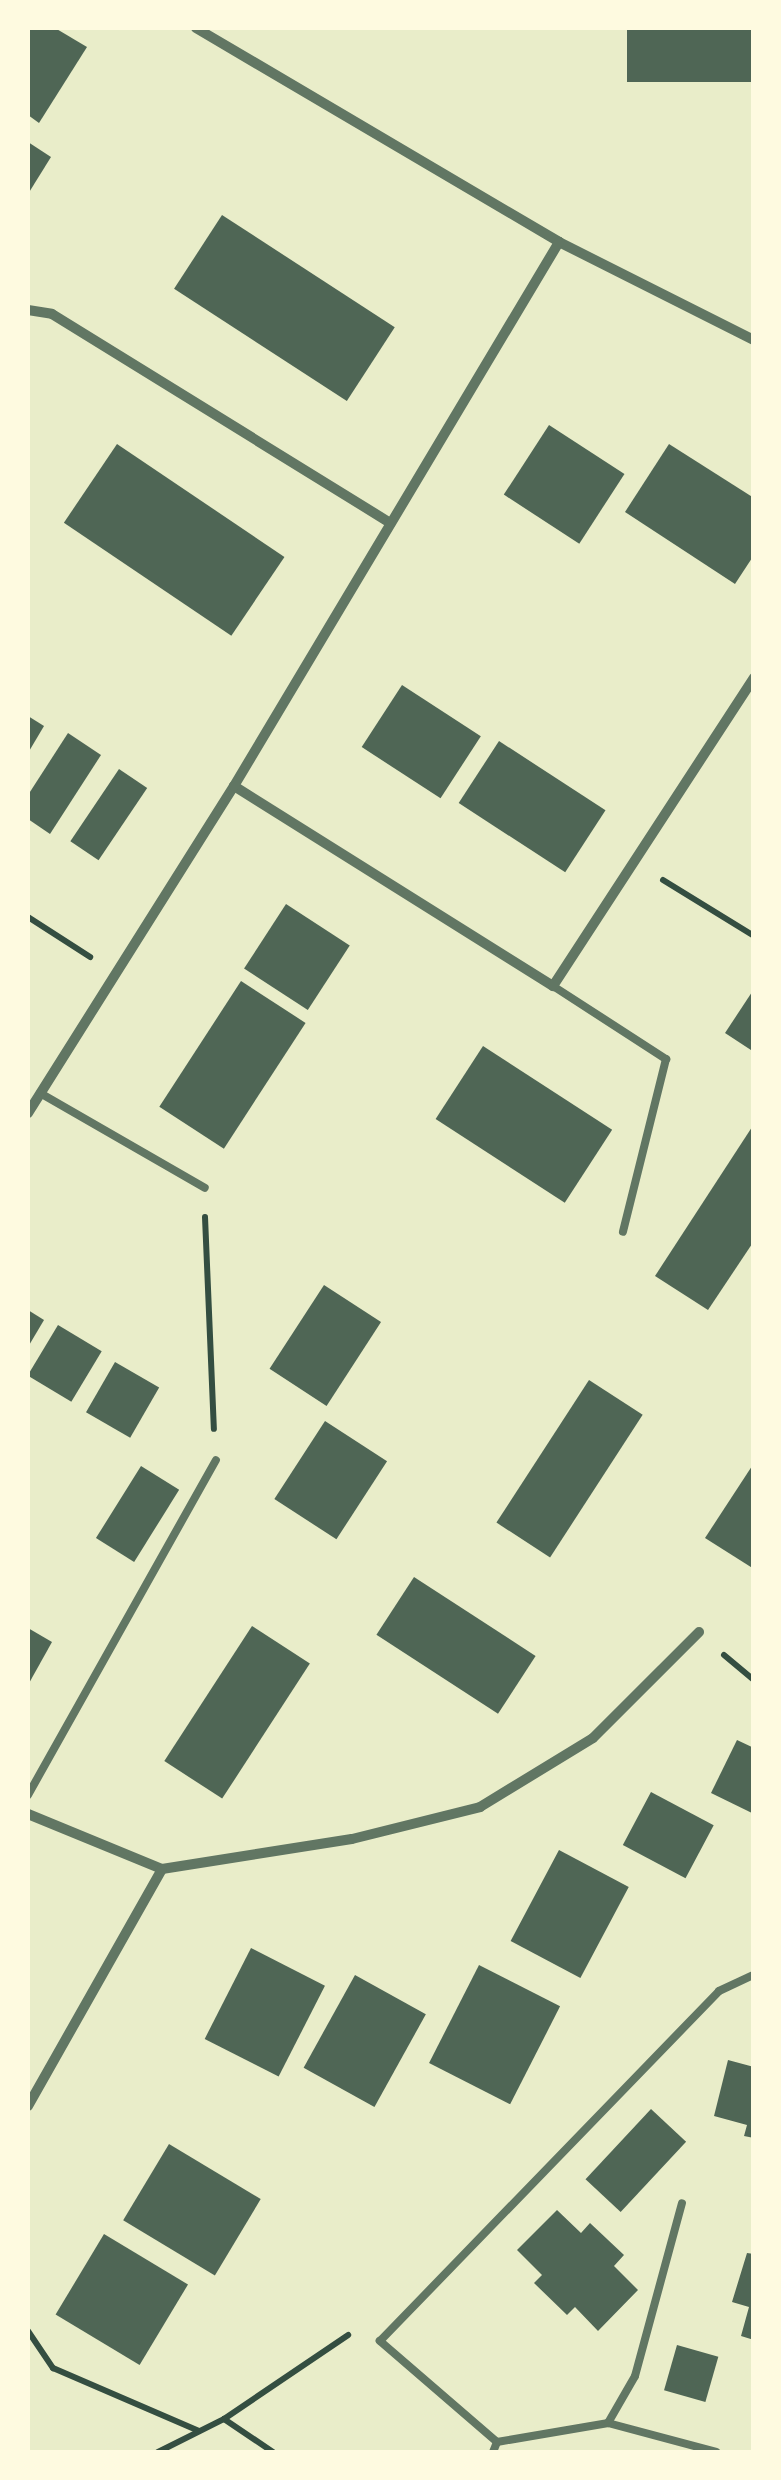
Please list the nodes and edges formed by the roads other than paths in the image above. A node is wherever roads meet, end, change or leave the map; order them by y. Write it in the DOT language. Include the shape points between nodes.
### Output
graph roads {
  1 [pos="196,28"];
  2 [pos="559,242"];
  3 [pos="28,310"];
  4 [pos="754,340"];
  5 [pos="391,523"];
  6 [pos="754,678"];
  7 [pos="234,786"];
  8 [pos="552,986"];
  9 [pos="40,1093"];
  10 [pos="28,1113"];
  11 [pos="205,1188"];
  12 [pos="624,1232"];
  13 [pos="216,1460"];
  14 [pos="698,1632"];
  15 [pos="28,1794"];
  16 [pos="28,1814"];
  17 [pos="162,1869"];
  18 [pos="754,1975"];
  19 [pos="28,2106"];
  20 [pos="682,2204"];
  21 [pos="608,2423"];
  22 [pos="498,2442"];
  23 [pos="493,2452"];
  24 [pos="716,2452"];
  1 -- 2 [label="street"];
  2 -- 4 [label="street"];
  2 -- 5 [label="street"];
  3 -- 5 [label="street" via="52,314"];
  5 -- 7 [label="street"];
  6 -- 8 [label="street"];
  7 -- 8 [label="street"];
  7 -- 9 [label="street"];
  8 -- 12 [label="lane" via="666,1058"];
  9 -- 10 [label="street"];
  9 -- 11 [label="lane"];
  13 -- 15 [label="lane"];
  14 -- 17 [label="street" via="593,1738 480,1807 352,1839"];
  16 -- 17 [label="street"];
  17 -- 19 [label="street"];
  18 -- 22 [label="lane" via="719,1991 380,2341"];
  20 -- 21 [label="lane" via="636,2376"];
  21 -- 22 [label="lane"];
  21 -- 24 [label="lane"];
  22 -- 23 [label="lane"];
}
